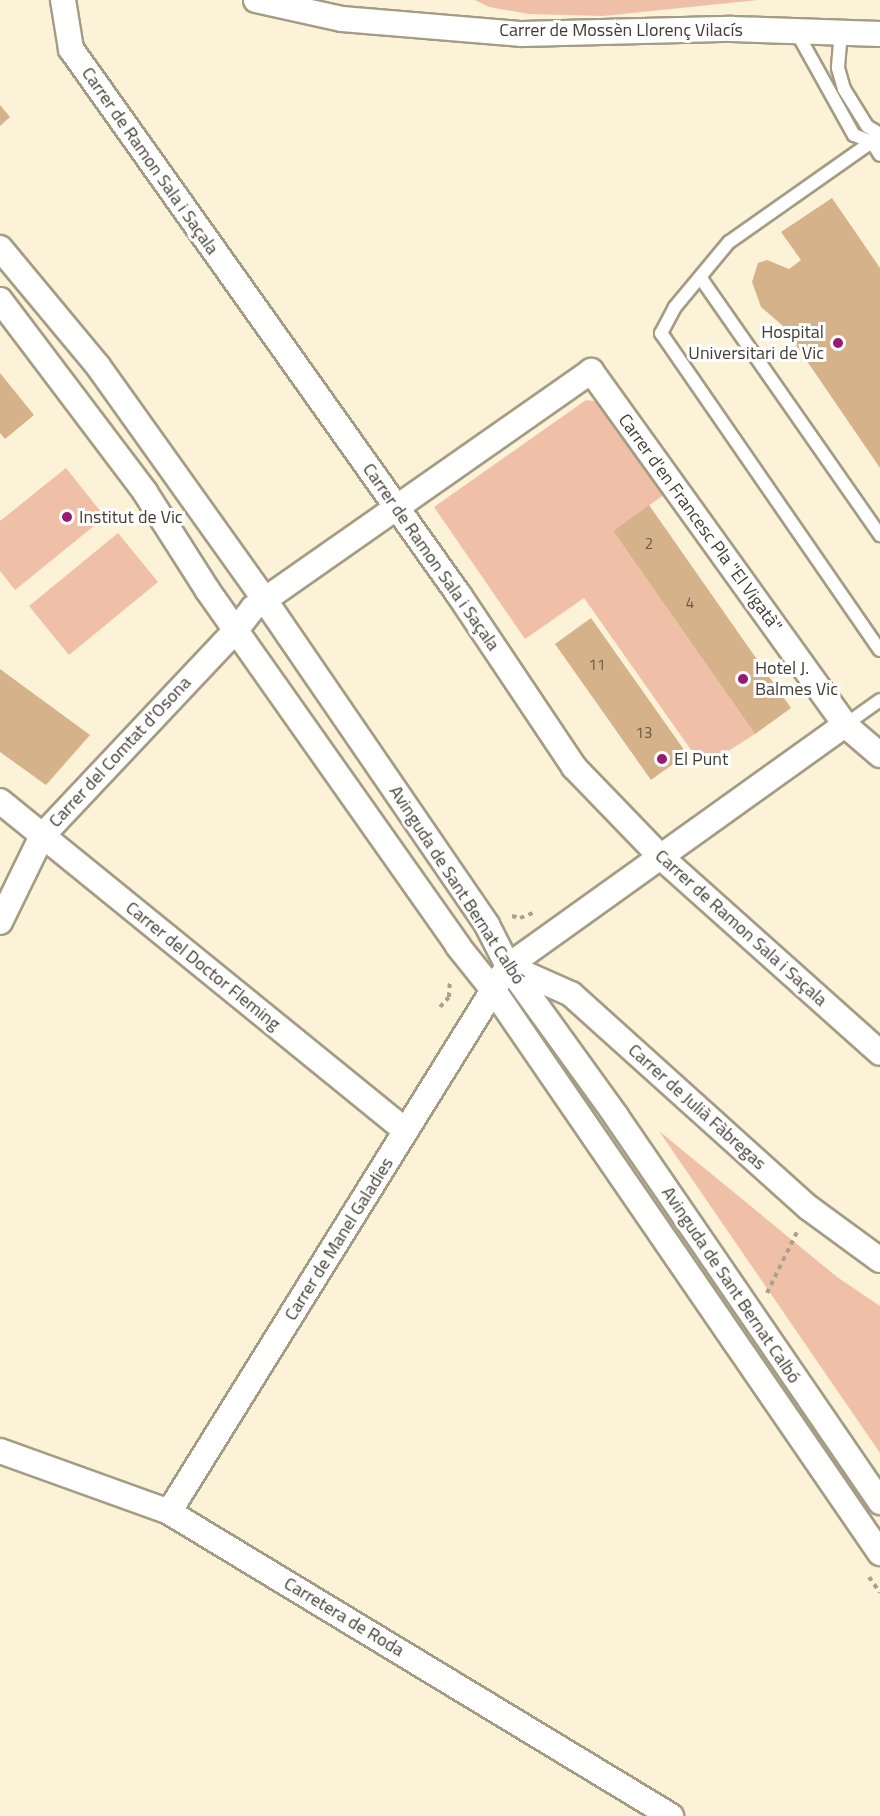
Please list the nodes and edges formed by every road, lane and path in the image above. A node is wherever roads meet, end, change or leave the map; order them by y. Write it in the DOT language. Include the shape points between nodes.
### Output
graph roads {
  1 [pos="63,0"];
  2 [pos="256,0"];
  3 [pos="796,31"];
  4 [pos="841,32"];
  5 [pos="880,34"];
  6 [pos="877,137"];
  7 [pos="880,155"];
  8 [pos="0,248"];
  9 [pos="700,277"];
  10 [pos="0,300"];
  11 [pos="591,371"];
  12 [pos="396,506"];
  13 [pos="880,535"];
  14 [pos="264,599"];
  15 [pos="236,630"];
  16 [pos="880,650"];
  17 [pos="880,700"];
  18 [pos="845,725"];
  19 [pos="880,755"];
  20 [pos="0,801"];
  21 [pos="42,836"];
  22 [pos="662,858"];
  23 [pos="0,922"];
  24 [pos="508,966"];
  25 [pos="494,991"];
  26 [pos="880,1053"];
  27 [pos="406,1131"];
  28 [pos="809,1208"];
  29 [pos="880,1260"];
  30 [pos="765,1296"];
  31 [pos="0,1451"];
  32 [pos="880,1502"];
  33 [pos="169,1512"];
  34 [pos="880,1553"];
  35 [pos="671,1816"];
  1 -- 12 [label="street, Carrer de Ramon Sala i Saçala" via="71,49"];
  2 -- 3 [label="street, Carrer de Mossèn Llorenç Vilacís" via="342,20 522,34"];
  3 -- 4 [label="street, Carrer de Mossèn Llorenç Vilacís"];
  3 -- 6 [label="lane" via="854,135"];
  4 -- 5 [label="street, Carrer de Mossèn Llorenç Vilacís"];
  4 -- 6 [label="lane" via="838,68 844,89"];
  6 -- 7 [label="lane"];
  6 -- 9 [label="lane" via="729,242"];
  8 -- 14 [label="street, Avinguda de Sant Bernat Calbó" via="98,366"];
  9 -- 13 [label="lane"];
  9 -- 16 [label="lane" via="660,333"];
  10 -- 15 [label="street, Avinguda de Sant Bernat Calbó" via="145,492"];
  11 -- 12 [label="street, Carrer del Comtat d'Osona"];
  11 -- 18 [label="street, Carrer d'en Francesc Pla \"El Vigatà\""];
  12 -- 14 [label="street, Carrer del Comtat d'Osona"];
  12 -- 22 [label="street, Carrer de Ramon Sala i Saçala" via="574,767"];
  14 -- 15 [label="street, Carrer del Comtat d'Osona"];
  14 -- 24 [label="street, Avinguda de Sant Bernat Calbó" via="487,925"];
  15 -- 21 [label="street, Carrer del Comtat d'Osona"];
  15 -- 25 [label="street, Avinguda de Sant Bernat Calbó" via="458,946"];
  17 -- 18 [label="lane"];
  18 -- 19 [label="street, Carrer d'en Francesc Pla \"El Vigatà\""];
  18 -- 22 [label="street"];
  20 -- 21 [label="street, Carrer del Doctor Fleming"];
  21 -- 23 [label="street, Carrer del Comtat d'Osona"];
  21 -- 27 [label="street, Carrer del Doctor Fleming"];
  22 -- 24 [label="street"];
  22 -- 26 [label="street, Carrer de Ramon Sala i Saçala"];
  24 -- 25 [label="street, Carrer de Manel Galadies"];
  24 -- 28 [label="street, Carrer de Julià Fàbregas" via="571,994"];
  24 -- 32 [label="street, Avinguda de Sant Bernat Calbó" via="616,1116"];
  25 -- 27 [label="street, Carrer de Manel Galadies"];
  25 -- 34 [label="street, Avinguda de Sant Bernat Calbó"];
  27 -- 33 [label="street, Carrer de Manel Galadies"];
  28 -- 29 [label="street, Carrer de Julià Fàbregas"];
  28 -- 30 [label="path"];
  31 -- 33 [label="street, Carretera de Roda"];
  33 -- 35 [label="street, Carretera de Roda"];
}
